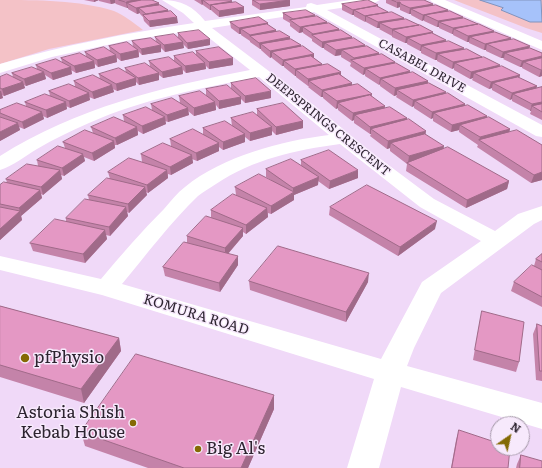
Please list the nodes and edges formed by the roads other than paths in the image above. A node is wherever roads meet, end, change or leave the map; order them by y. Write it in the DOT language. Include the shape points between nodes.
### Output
graph roads {
  1 [pos="168,0"];
  2 [pos="302,0"];
  3 [pos="374,0"];
  4 [pos="436,0"];
  5 [pos="315,8"];
  6 [pos="202,26"];
  7 [pos="542,46"];
  8 [pos="0,68"];
  9 [pos="262,72"];
  10 [pos="542,132"];
  11 [pos="343,138"];
  12 [pos="0,164"];
  13 [pos="542,212"];
  14 [pos="495,240"];
  15 [pos="0,263"];
  16 [pos="106,288"];
  17 [pos="390,373"];
  18 [pos="542,416"];
  19 [pos="363,468"];
  1 -- 6 [label="street, DEEPSPRINGS CRESCENT" via="196,18"];
  2 -- 5 [label="street, CASABEL DRIVE"];
  3 -- 5 [label="street"];
  4 -- 7 [label="street"];
  5 -- 6 [label="street"];
  5 -- 10 [label="street, CASABEL DRIVE"];
  6 -- 8 [label="street" via="130,36"];
  6 -- 9 [label="street, DEEPSPRINGS CRESCENT"];
  9 -- 11 [label="street, DEEPSPRINGS CRESCENT"];
  9 -- 12 [label="street" via="137,100 61,131 16,153"];
  11 -- 14 [label="street, DEEPSPRINGS CRESCENT" via="427,203"];
  11 -- 16 [label="street" via="300,144 264,154 225,170 192,191"];
  13 -- 14 [label="street" via="526,219"];
  14 -- 17 [label="street" via="431,288"];
  15 -- 16 [label="street, KOMURA ROAD"];
  16 -- 17 [label="street, KOMURA ROAD"];
  17 -- 18 [label="street, KOMURA ROAD"];
  17 -- 19 [label="street"];
}
